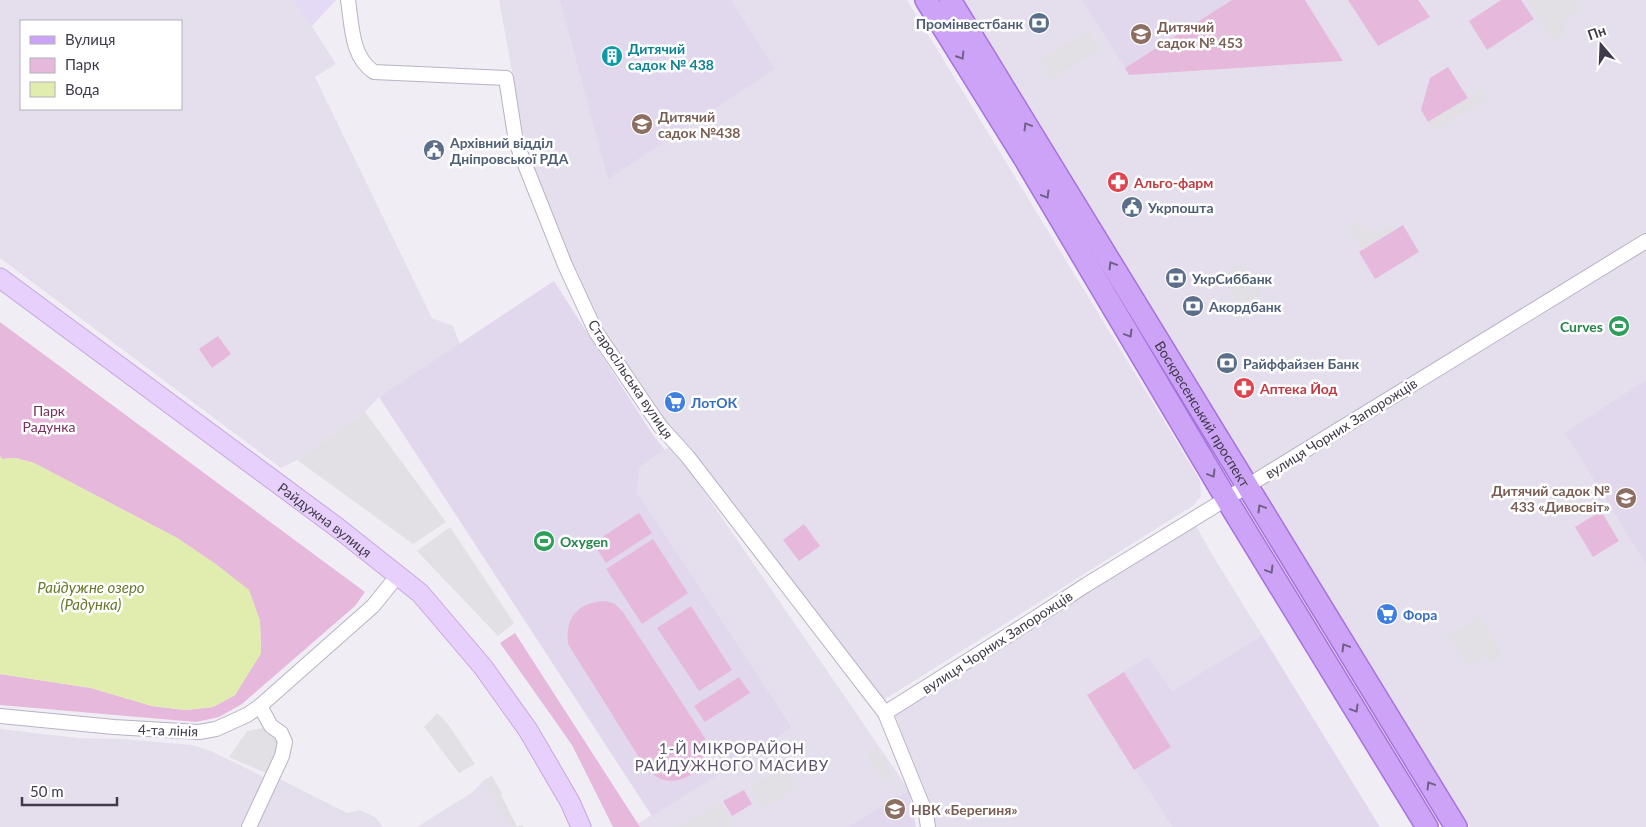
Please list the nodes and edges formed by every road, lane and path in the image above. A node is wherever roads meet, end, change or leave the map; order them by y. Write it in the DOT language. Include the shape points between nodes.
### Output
graph roads {
  1 [pos="348,0"];
  2 [pos="926,0"];
  3 [pos="950,0"];
  4 [pos="1646,241"];
  5 [pos="0,278"];
  6 [pos="1247,486"];
  7 [pos="1226,499"];
  8 [pos="398,575"];
  9 [pos="260,706"];
  10 [pos="885,713"];
  11 [pos="0,716"];
  12 [pos="249,827"];
  13 [pos="581,827"];
  14 [pos="928,827"];
  15 [pos="1427,827"];
  16 [pos="1456,827"];
  1 -- 10 [label="street, Старосільська вулиця" via="355,45 365,66 374,72 506,78 516,142 565,265 596,332 660,426 688,457"];
  2 -- 7 [label="main road, Воскресенський проспект, one-way" via="1031,169"];
  6 -- 3 [label="main road, Воскресенський проспект, one-way"];
  4 -- 6 [label="street, вулиця Чорних Запорожців"];
  5 -- 8 [label="street, Райдужна вулиця"];
  6 -- 7 [label="street, вулиця Чорних Запорожців"];
  16 -- 6 [label="main road, Воскресенський проспект, one-way"];
  7 -- 10 [label="street, вулиця Чорних Запорожців"];
  7 -- 15 [label="main road, Воскресенський проспект, one-way"];
  8 -- 9 [label="street, 4-та лінія" via="372,606"];
  8 -- 13 [label="street, Райдужна вулиця" via="420,594 483,667 528,730"];
  9 -- 11 [label="street, 4-та лінія" via="216,729 199,732"];
  9 -- 12 [label="street" via="285,742 282,756"];
  10 -- 14 [label="street, Старосільська вулиця" via="926,814"];
}
